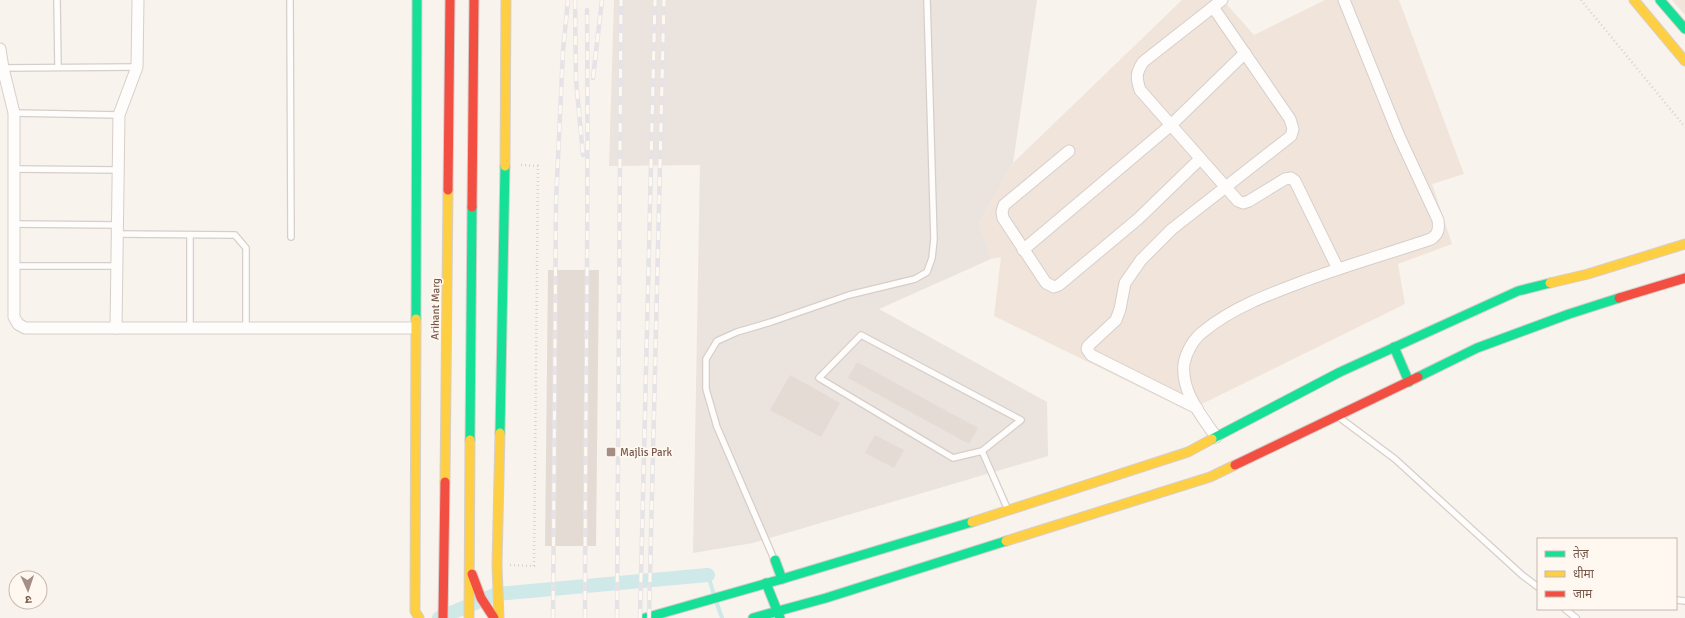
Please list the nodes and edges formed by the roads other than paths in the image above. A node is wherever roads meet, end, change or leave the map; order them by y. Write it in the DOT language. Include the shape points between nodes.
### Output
graph roads {
  1 [pos="57,0"];
  2 [pos="138,0"];
  3 [pos="290,0"];
  4 [pos="417,0"];
  5 [pos="450,0"];
  6 [pos="474,0"];
  7 [pos="506,0"];
  8 [pos="927,0"];
  9 [pos="1222,0"];
  10 [pos="1344,0"];
  11 [pos="1634,0"];
  12 [pos="1660,0"];
  13 [pos="1213,7"];
  14 [pos="1685,29"];
  15 [pos="0,49"];
  16 [pos="1245,53"];
  17 [pos="1685,61"];
  18 [pos="137,67"];
  19 [pos="3,68"];
  20 [pos="58,68"];
  21 [pos="14,113"];
  22 [pos="119,115"];
  23 [pos="449,115"];
  24 [pos="473,115"];
  25 [pos="1171,125"];
  26 [pos="1069,151"];
  27 [pos="1200,159"];
  28 [pos="15,169"];
  29 [pos="118,170"];
  30 [pos="1225,187"];
  31 [pos="14,224"];
  32 [pos="118,230"];
  33 [pos="190,234"];
  34 [pos="291,237"];
  35 [pos="1685,244"];
  36 [pos="1023,250"];
  37 [pos="14,266"];
  38 [pos="116,266"];
  39 [pos="1338,269"];
  40 [pos="1685,278"];
  41 [pos="246,327"];
  42 [pos="116,328"];
  43 [pos="190,328"];
  44 [pos="416,328"];
  45 [pos="1394,347"];
  46 [pos="1409,382"];
  47 [pos="1197,408"];
  48 [pos="1338,417"];
  49 [pos="1216,437"];
  50 [pos="982,451"];
  51 [pos="1008,511"];
  52 [pos="775,560"];
  53 [pos="469,564"];
  54 [pos="782,579"];
  55 [pos="766,583"];
  56 [pos="1537,586"];
  57 [pos="1570,610"];
  58 [pos="417,614"];
  59 [pos="497,615"];
  60 [pos="778,615"];
  61 [pos="443,618"];
  62 [pos="469,618"];
  63 [pos="645,618"];
  64 [pos="752,618"];
  65 [pos="1576,618"];
  1 -- 20 [label="lane"];
  2 -- 18 [label="street"];
  3 -- 34 [label="lane"];
  4 -- 44 [label="street"];
  5 -- 23 [label="street, Arihant Marg"];
  6 -- 24 [label="street"];
  7 -- 59 [label="street" via="506,165"];
  8 -- 52 [label="lane" via="934,239 927,272 915,279 849,295 737,332 716,341 706,359 706,389 717,427"];
  9 -- 13 [label="street"];
  10 -- 39 [label="street" via="1399,136 1438,220 1439,229 1436,236 1431,239"];
  11 -- 17 [label="street"];
  12 -- 14 [label="street"];
  13 -- 16 [label="street"];
  13 -- 25 [label="street" via="1143,62 1137,72 1140,90"];
  15 -- 19 [label="street"];
  16 -- 25 [label="street"];
  16 -- 30 [label="street" via="1290,119 1293,129 1287,141"];
  18 -- 20 [label="lane"];
  18 -- 22 [label="street"];
  19 -- 20 [label="lane"];
  19 -- 21 [label="street"];
  21 -- 22 [label="lane"];
  21 -- 28 [label="street"];
  22 -- 29 [label="street"];
  23 -- 24 [label="street"];
  23 -- 61 [label="street, Arihant Marg"];
  24 -- 53 [label="street"];
  25 -- 27 [label="street"];
  25 -- 36 [label="street"];
  26 -- 36 [label="street" via="1004,205 1003,218"];
  27 -- 30 [label="street"];
  27 -- 36 [label="street" via="1138,219 1058,285 1054,287 1046,284"];
  28 -- 29 [label="lane"];
  28 -- 31 [label="street"];
  29 -- 32 [label="street"];
  30 -- 39 [label="street" via="1243,203 1291,178 1295,181"];
  30 -- 47 [label="street" via="1172,229 1141,260 1125,283 1116,320 1088,346 1087,350 1091,355"];
  31 -- 32 [label="lane"];
  31 -- 37 [label="street"];
  32 -- 33 [label="lane"];
  32 -- 38 [label="street"];
  33 -- 41 [label="lane" via="235,235 246,248"];
  33 -- 43 [label="lane"];
  35 -- 45 [label="street" via="1588,274 1518,291"];
  37 -- 38 [label="lane"];
  37 -- 42 [label="street" via="14,317 18,324 25,328"];
  38 -- 42 [label="street"];
  39 -- 47 [label="street" via="1274,292 1237,309 1203,331 1189,348 1184,362 1186,387"];
  40 -- 46 [label="street" via="1569,314 1477,348"];
  41 -- 43 [label="street"];
  41 -- 44 [label="street"];
  42 -- 43 [label="street"];
  44 -- 58 [label="street"];
  45 -- 46 [label="street"];
  45 -- 49 [label="street" via="1340,372"];
  46 -- 48 [label="street"];
  47 -- 49 [label="street"];
  48 -- 56 [label="lane" via="1395,459"];
  48 -- 60 [label="street" via="1210,477"];
  49 -- 51 [label="street" via="1188,452"];
  50 -- 50 [label="lane" via="953,458 819,378 861,335 1021,420"];
  50 -- 51 [label="lane"];
  51 -- 54 [label="street"];
  52 -- 54 [label="street"];
  53 -- 59 [label="street" via="476,589 486,609"];
  53 -- 62 [label="street"];
  54 -- 55 [label="street"];
  55 -- 60 [label="street"];
  55 -- 63 [label="street"];
  57 -- 65 [label="lane"];
  60 -- 64 [label="street"];
}
